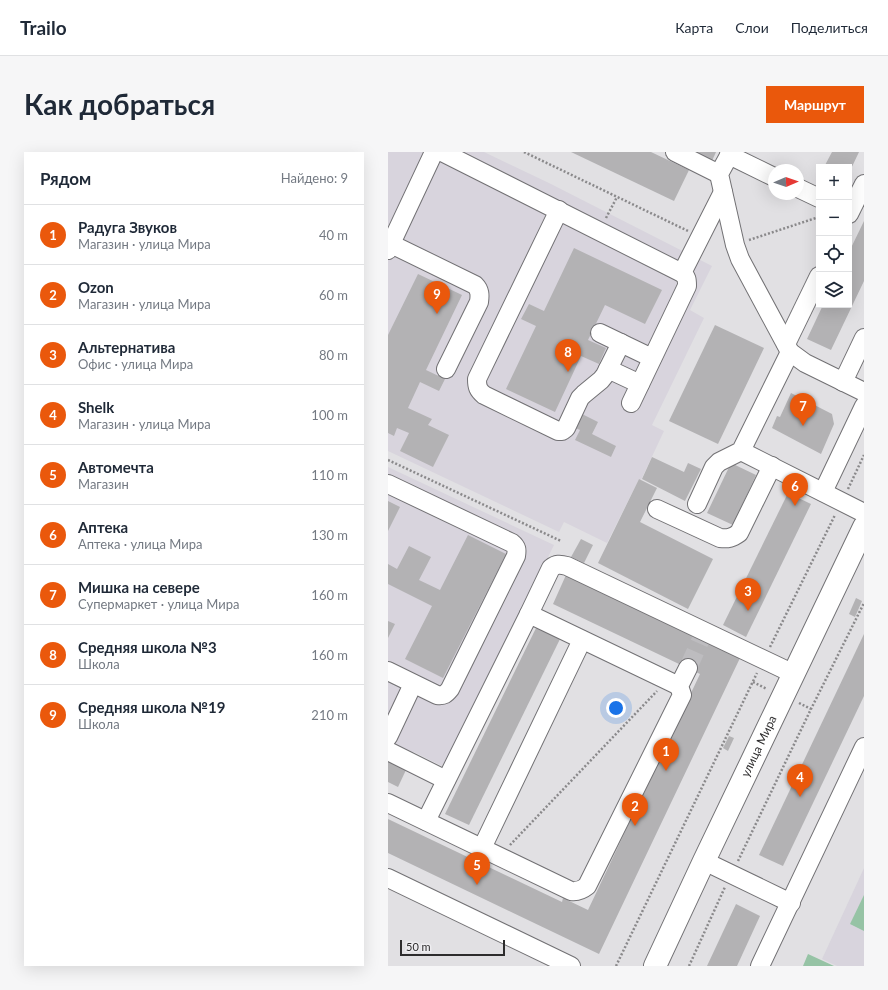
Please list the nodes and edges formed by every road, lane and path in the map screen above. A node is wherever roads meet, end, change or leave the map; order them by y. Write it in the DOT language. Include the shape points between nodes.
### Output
graph roads {
  1 [pos="434,152"];
  2 [pos="442,152"];
  3 [pos="524,152"];
  4 [pos="675,152"];
  5 [pos="730,154"];
  6 [pos="719,174"];
  7 [pos="768,174"];
  8 [pos="864,184"];
  9 [pos="804,191"];
  10 [pos="723,192"];
  11 [pos="816,197"];
  12 [pos="852,208"];
  13 [pos="558,210"];
  14 [pos="816,218"];
  15 [pos="700,237"];
  16 [pos="734,245"];
  17 [pos="389,247"];
  18 [pos="682,273"];
  19 [pos="816,283"];
  20 [pos="600,332"];
  21 [pos="864,338"];
  22 [pos="622,343"];
  23 [pos="788,348"];
  24 [pos="652,358"];
  25 [pos="446,369"];
  26 [pos="608,369"];
  27 [pos="843,382"];
  28 [pos="640,384"];
  29 [pos="864,392"];
  30 [pos="631,403"];
  31 [pos="864,406"];
  32 [pos="742,451"];
  33 [pos="864,455"];
  34 [pos="388,460"];
  35 [pos="772,466"];
  36 [pos="388,484"];
  37 [pos="823,492"];
  38 [pos="842,502"];
  39 [pos="697,504"];
  40 [pos="657,509"];
  41 [pos="864,513"];
  42 [pos="861,540"];
  43 [pos="561,541"];
  44 [pos="864,603"];
  45 [pos="529,614"];
  46 [pos="582,640"];
  47 [pos="764,659"];
  48 [pos="688,668"];
  49 [pos="388,671"];
  50 [pos="794,674"];
  51 [pos="673,683"];
  52 [pos="413,684"];
  53 [pos="388,737"];
  54 [pos="864,747"];
  55 [pos="388,752"];
  56 [pos="446,780"];
  57 [pos="388,803"];
  58 [pos="426,821"];
  59 [pos="482,848"];
  60 [pos="499,856"];
  61 [pos="704,861"];
  62 [pos="731,874"];
  63 [pos="388,878"];
  64 [pos="790,903"];
  65 [pos="571,966"];
  66 [pos="616,966"];
  67 [pos="655,966"];
  68 [pos="689,966"];
  69 [pos="760,966"];
  1 -- 17 [label="lane"];
  2 -- 13 [label="lane"];
  3 -- 15 [label="path"];
  4 -- 6 [label="lane"];
  5 -- 6 [label="lane"];
  5 -- 7 [label="lane"];
  6 -- 10 [label="lane"];
  8 -- 12 [label="lane"];
  9 -- 11 [label="lane"];
  10 -- 15 [label="lane"];
  10 -- 16 [label="lane"];
  13 -- 18 [label="lane"];
  13 -- 26 [label="lane" via="477,379 477,386 484,395 562,431 566,428 580,398 601,380"];
  14 -- 16 [label="path"];
  15 -- 18 [label="lane"];
  16 -- 23 [label="lane"];
  17 -- 25 [label="lane" via="479,289 479,302"];
  18 -- 24 [label="lane" via="686,276 688,286"];
  19 -- 23 [label="lane"];
  20 -- 22 [label="lane"];
  21 -- 27 [label="lane"];
  22 -- 24 [label="lane"];
  22 -- 26 [label="lane"];
  23 -- 27 [label="lane" via="805,363"];
  23 -- 32 [label="lane"];
  24 -- 28 [label="lane"];
  26 -- 28 [label="lane"];
  27 -- 29 [label="lane"];
  28 -- 30 [label="lane"];
  31 -- 37 [label="lane"];
  32 -- 35 [label="lane"];
  32 -- 39 [label="lane" via="714,467"];
  33 -- 38 [label="path"];
  34 -- 43 [label="path"];
  35 -- 37 [label="lane"];
  35 -- 40 [label="lane" via="739,533 733,537 720,538"];
  36 -- 52 [label="lane" via="512,543 517,551 450,689 442,696"];
  37 -- 38 [label="lane"];
  38 -- 41 [label="lane"];
  38 -- 47 [label="path"];
  42 -- 50 [label="main road, улица Мира"];
  44 -- 62 [label="path"];
  45 -- 46 [label="lane"];
  45 -- 47 [label="lane" via="551,568 560,564 703,635"];
  45 -- 56 [label="lane"];
  46 -- 51 [label="lane"];
  46 -- 59 [label="lane"];
  47 -- 50 [label="lane"];
  47 -- 66 [label="path"];
  48 -- 51 [label="lane"];
  49 -- 52 [label="lane"];
  50 -- 61 [label="main road, улица Мира"];
  51 -- 60 [label="path"];
  51 -- 60 [label="lane" via="682,695 587,886 576,892 571,891"];
  52 -- 53 [label="lane"];
  54 -- 64 [label="lane"];
  55 -- 56 [label="lane"];
  56 -- 58 [label="lane"];
  57 -- 58 [label="lane"];
  58 -- 59 [label="lane"];
  59 -- 60 [label="lane"];
  61 -- 62 [label="lane"];
  61 -- 67 [label="main road, улица Мира"];
  62 -- 64 [label="lane"];
  62 -- 68 [label="path"];
  63 -- 65 [label="lane"];
  64 -- 69 [label="lane"];
}
